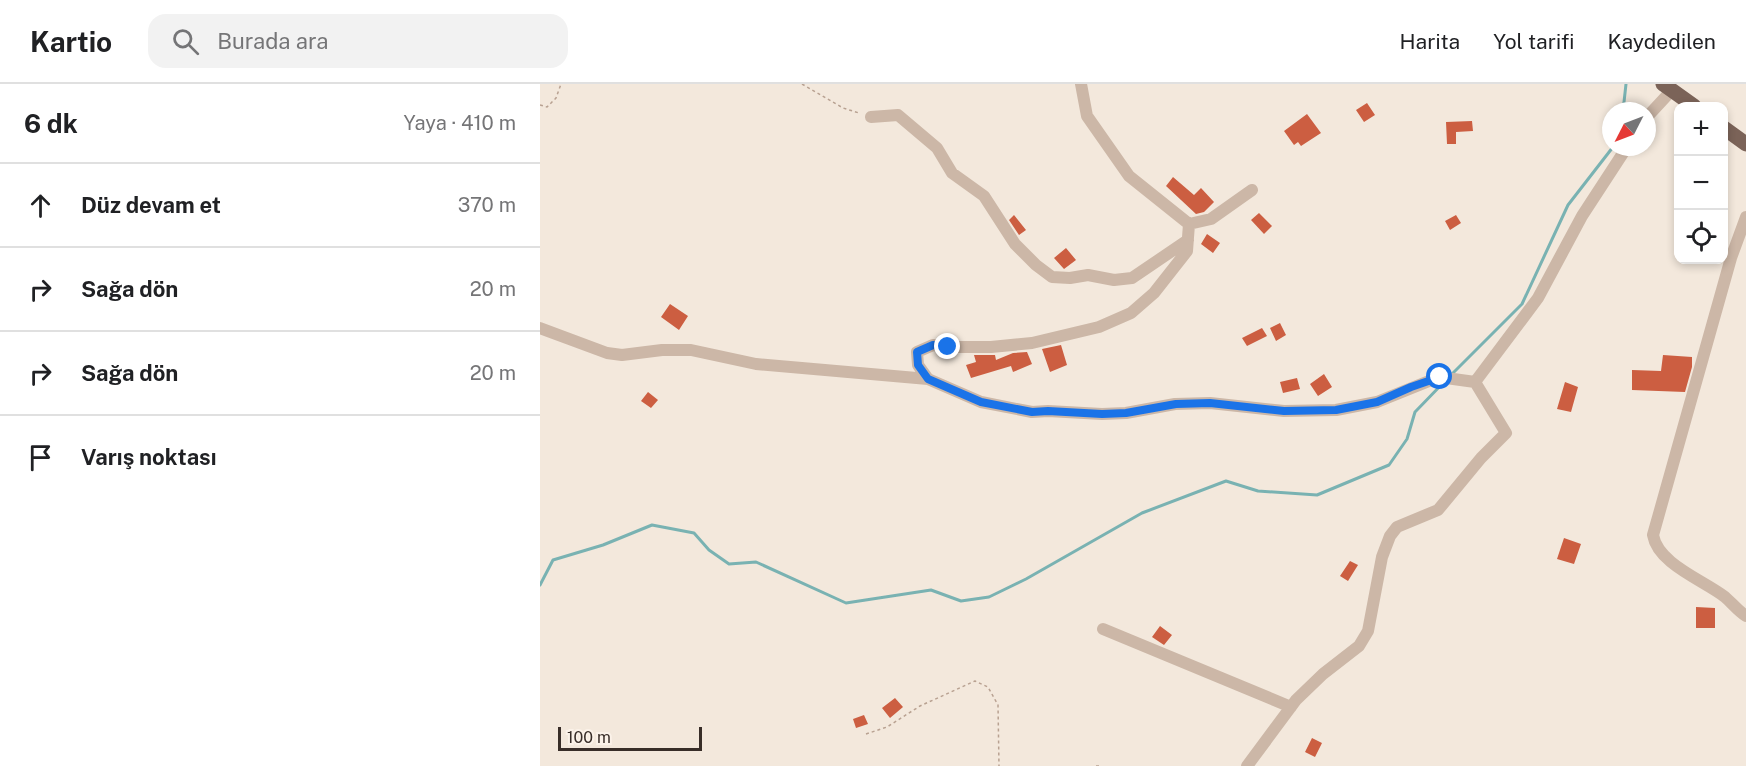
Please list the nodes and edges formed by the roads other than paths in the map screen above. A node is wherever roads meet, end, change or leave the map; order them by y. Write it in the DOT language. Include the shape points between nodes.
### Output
graph roads {
  1 [pos="1081,84"];
  2 [pos="1668,87"];
  3 [pos="1689,102"];
  4 [pos="1656,104"];
  5 [pos="871,117"];
  6 [pos="1728,131"];
  7 [pos="1746,144"];
  8 [pos="1621,156"];
  9 [pos="1252,190"];
  10 [pos="1746,217"];
  11 [pos="1190,224"];
  12 [pos="1188,240"];
  13 [pos="540,328"];
  14 [pos="928,379"];
  15 [pos="1474,382"];
  16 [pos="1746,616"];
  17 [pos="1103,629"];
  18 [pos="1291,707"];
  19 [pos="1247,766"];
  1 -- 11 [label="street" via="1087,116 1128,176"];
  2 -- 3 [label="main road"];
  2 -- 4 [label="street"];
  5 -- 12 [label="street" via="898,115 937,148 952,173 984,196 1015,244 1052,277 1132,278"];
  6 -- 7 [label="main road"];
  8 -- 15 [label="street" via="1582,216 1538,298"];
  9 -- 11 [label="street" via="1211,219"];
  10 -- 16 [label="street" via="1653,535 1655,546 1665,557"];
  11 -- 12 [label="street"];
  12 -- 14 [label="street" via="1186,251 1154,294 1131,314 1100,327 1032,343 933,345 917,352 918,365"];
  13 -- 14 [label="street" via="622,355 691,350 756,364"];
  14 -- 15 [label="street" via="981,402 1032,412 1102,414 1210,403 1284,411 1336,410 1377,402 1440,377"];
  15 -- 18 [label="street" via="1506,434 1438,510 1397,527 1382,557 1368,631 1359,646 1323,674"];
  17 -- 18 [label="street"];
  18 -- 19 [label="street"];
}
